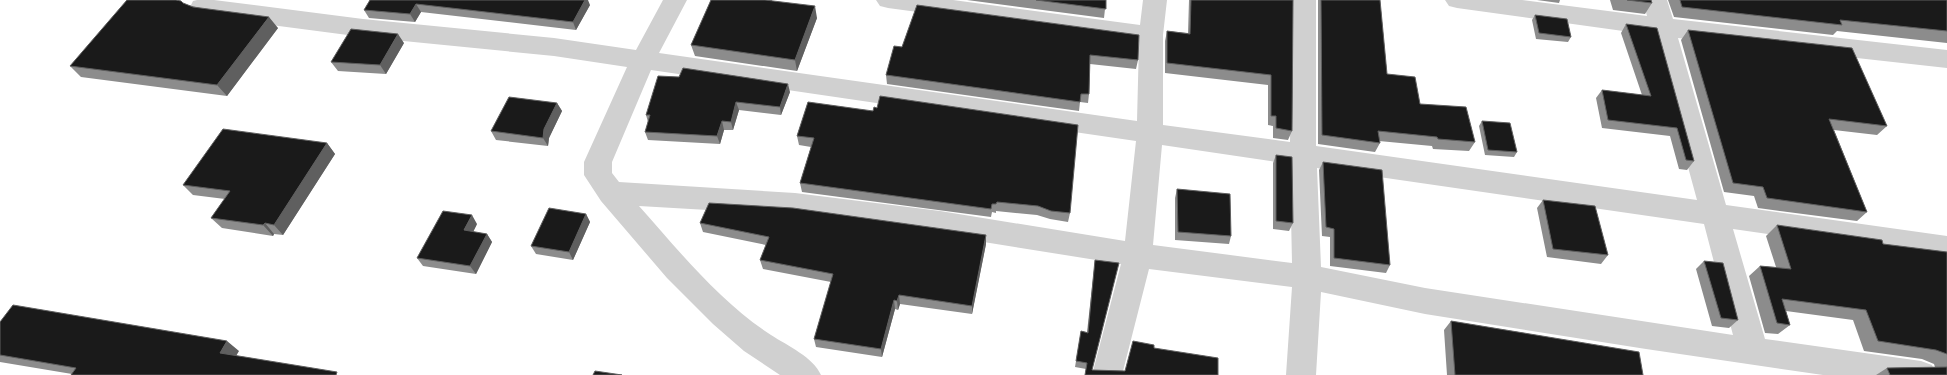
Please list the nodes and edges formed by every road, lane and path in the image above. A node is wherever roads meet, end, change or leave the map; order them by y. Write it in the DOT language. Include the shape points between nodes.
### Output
graph roads {
  1 [pos="675,0"];
  2 [pos="888,0"];
  3 [pos="1155,0"];
  4 [pos="1304,0"];
  5 [pos="1457,0"];
  6 [pos="1655,0"];
  7 [pos="1535,5"];
  8 [pos="202,7"];
  9 [pos="1661,27"];
  10 [pos="1151,35"];
  11 [pos="1947,59"];
  12 [pos="643,60"];
  13 [pos="1150,133"];
  14 [pos="1303,154"];
  15 [pos="611,193"];
  16 [pos="1714,214"];
  17 [pos="1947,248"];
  18 [pos="1138,255"];
  19 [pos="1307,278"];
  20 [pos="1753,351"];
  21 [pos="806,375"];
  22 [pos="1107,375"];
  23 [pos="1301,375"];
  24 [pos="1920,375"];
  1 -- 12 [label="street"];
  2 -- 10 [label="street"];
  3 -- 10 [label="street"];
  4 -- 14 [label="street"];
  5 -- 7 [label="street"];
  6 -- 9 [label="street"];
  7 -- 9 [label="street"];
  8 -- 12 [label="street"];
  9 -- 11 [label="street"];
  9 -- 16 [label="street"];
  10 -- 13 [label="street"];
  12 -- 13 [label="street"];
  12 -- 15 [label="street" via="597,168"];
  13 -- 14 [label="street"];
  13 -- 18 [label="street"];
  14 -- 16 [label="street"];
  14 -- 19 [label="street"];
  15 -- 18 [label="street" via="795,204 940,223"];
  15 -- 21 [label="street" via="677,269 724,315 755,341"];
  16 -- 17 [label="street"];
  16 -- 20 [label="street"];
  18 -- 19 [label="street"];
  18 -- 22 [label="street"];
  19 -- 20 [label="street" via="1425,301"];
  19 -- 23 [label="street"];
  20 -- 24 [label="street"];
}
